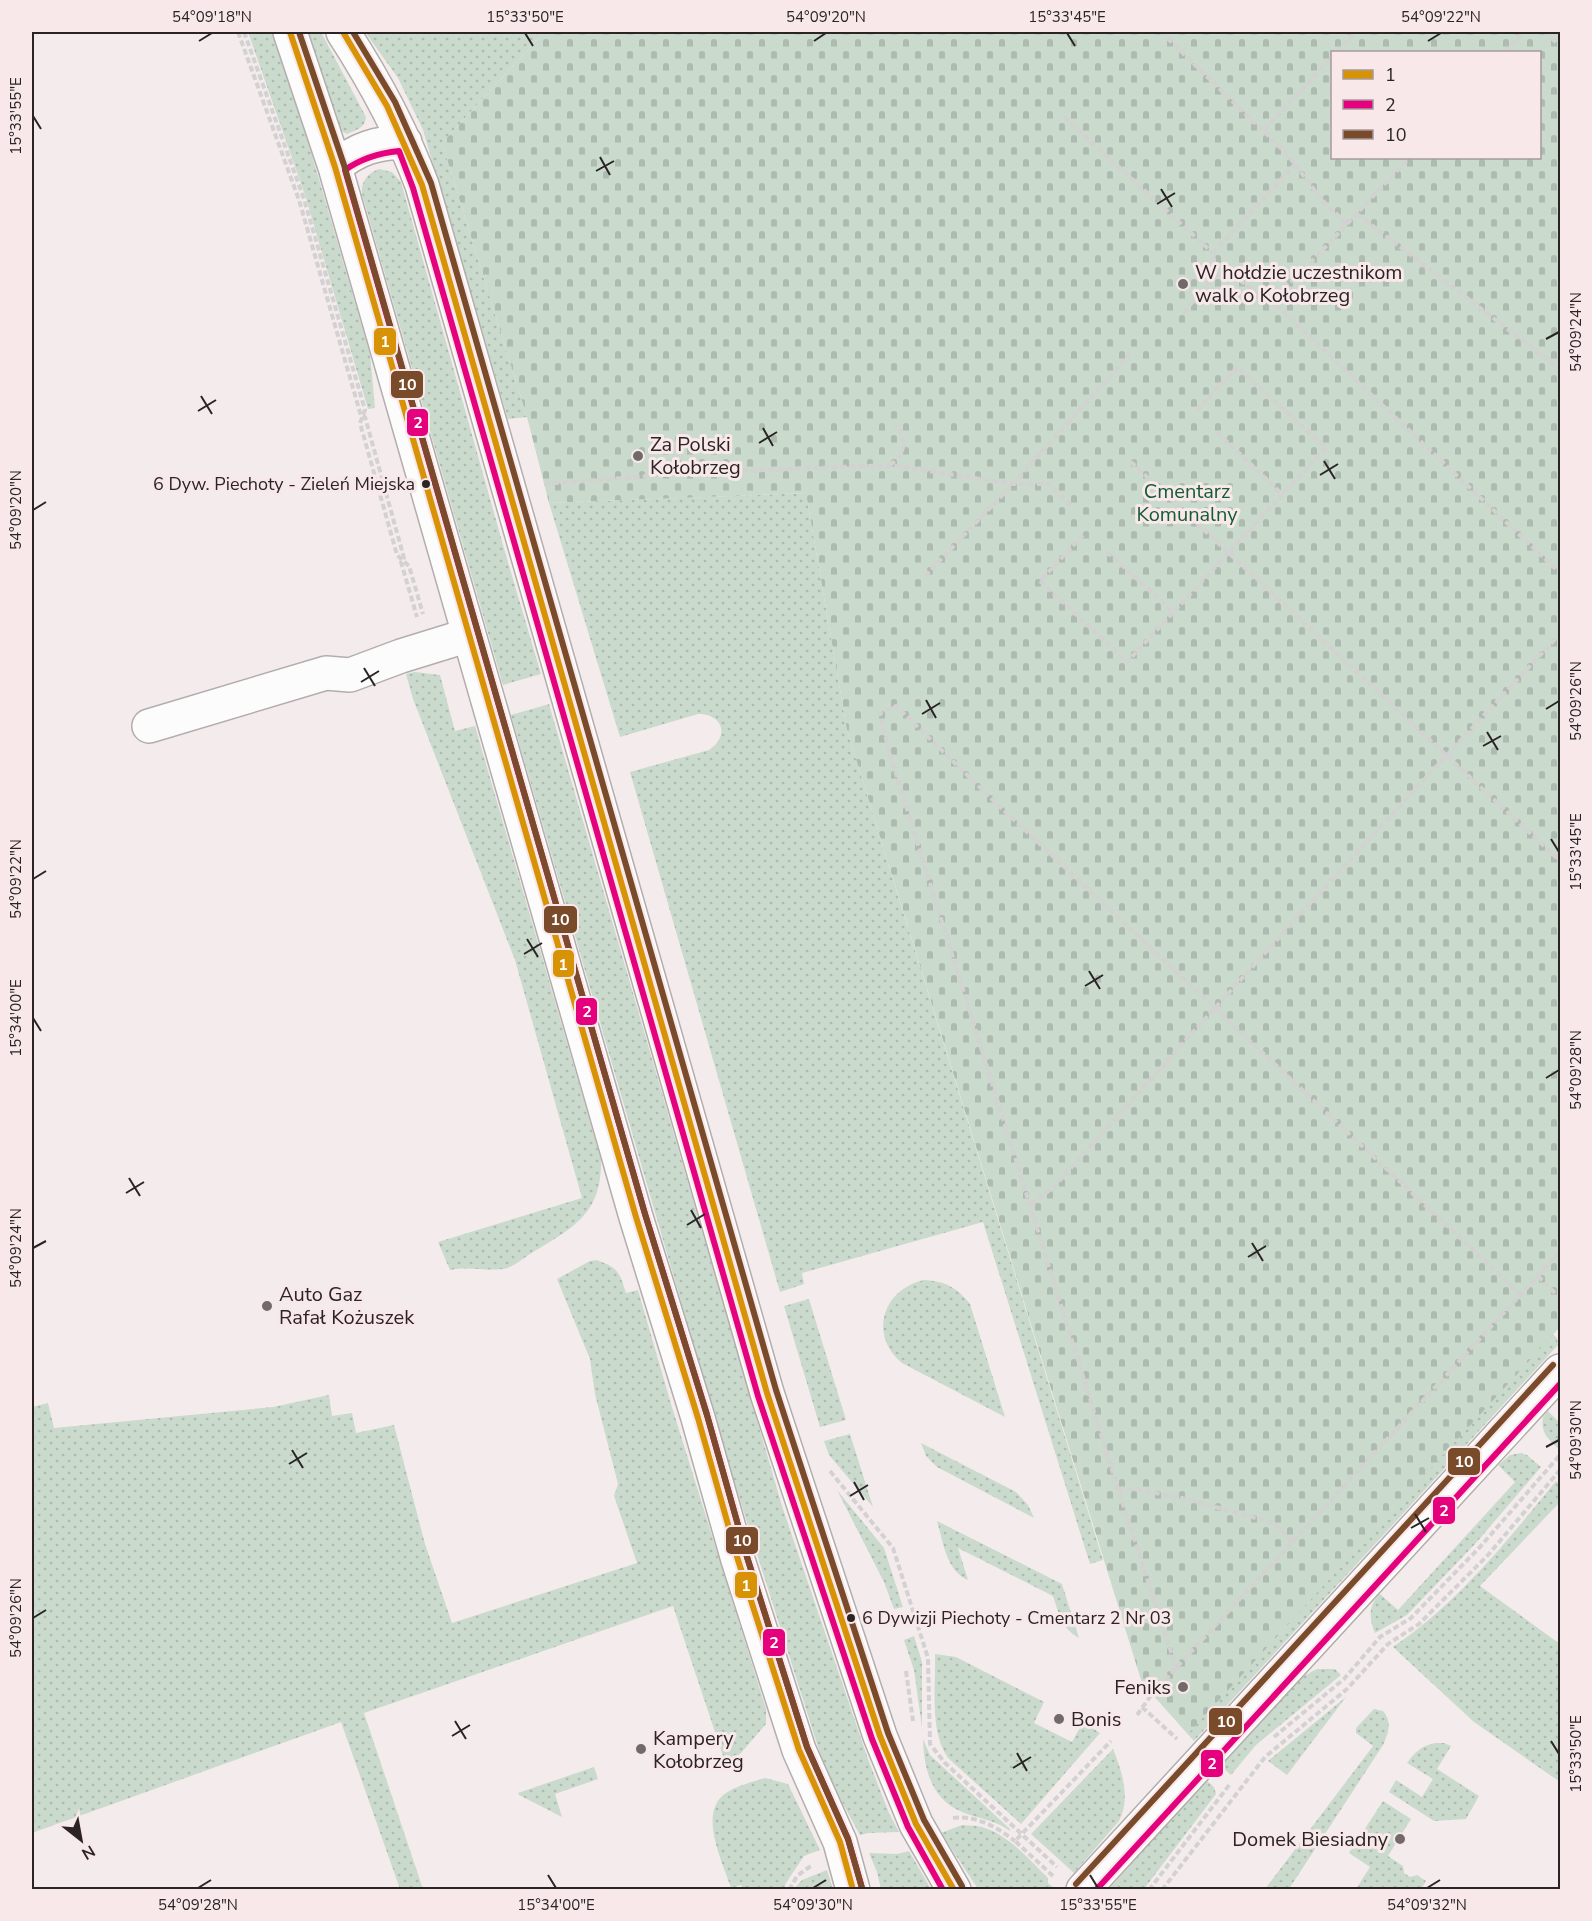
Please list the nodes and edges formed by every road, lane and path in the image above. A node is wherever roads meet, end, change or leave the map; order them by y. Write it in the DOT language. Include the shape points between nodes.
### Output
graph roads {
  1 [pos="237,32"];
  2 [pos="244,32"];
  3 [pos="290,32"];
  4 [pos="343,32"];
  5 [pos="1161,32"];
  6 [pos="1356,32"];
  7 [pos="1524,32"];
  8 [pos="1545,32"];
  9 [pos="1560,46"];
  10 [pos="1338,51"];
  11 [pos="1506,51"];
  12 [pos="1331,58"];
  13 [pos="1064,117"];
  14 [pos="1264,130"];
  15 [pos="405,142"];
  16 [pos="1408,159"];
  17 [pos="1295,164"];
  18 [pos="335,167"];
  19 [pos="1357,214"];
  20 [pos="1347,224"];
  21 [pos="1213,253"];
  22 [pos="1216,275"];
  23 [pos="1270,299"];
  24 [pos="1183,313"];
  25 [pos="1131,353"];
  26 [pos="1560,369"];
  27 [pos="1197,410"];
  28 [pos="363,417"];
  29 [pos="895,424"];
  30 [pos="685,431"];
  31 [pos="1217,432"];
  32 [pos="1131,462"];
  33 [pos="890,465"];
  34 [pos="690,473"];
  35 [pos="1013,484"];
  36 [pos="534,485"];
  37 [pos="1283,495"];
  38 [pos="1072,506"];
  39 [pos="1083,535"];
  40 [pos="1107,552"];
  41 [pos="1230,553"];
  42 [pos="402,560"];
  43 [pos="1560,573"];
  44 [pos="926,576"];
  45 [pos="1173,612"];
  46 [pos="425,621"];
  47 [pos="419,626"];
  48 [pos="1560,634"];
  49 [pos="469,635"];
  50 [pos="149,726"];
  51 [pos="1447,754"];
  52 [pos="1560,861"];
  53 [pos="1214,1008"];
  54 [pos="1031,1204"];
  55 [pos="1560,1252"];
  56 [pos="1538,1276"];
  57 [pos="1521,1296"];
  58 [pos="1560,1298"];
  59 [pos="1560,1371"];
  60 [pos="1560,1455"];
  61 [pos="827,1466"];
  62 [pos="1560,1470"];
  63 [pos="1118,1489"];
  64 [pos="1293,1542"];
  65 [pos="1177,1670"];
  66 [pos="1143,1707"];
  67 [pos="1137,1715"];
  68 [pos="1111,1741"];
  69 [pos="1180,1742"];
  70 [pos="1267,1742"];
  71 [pos="1235,1778"];
  72 [pos="1227,1785"];
  73 [pos="1237,1793"];
  74 [pos="948,1818"];
  75 [pos="1022,1833"];
  76 [pos="1015,1841"];
  77 [pos="817,1863"];
  78 [pos="1066,1879"];
  79 [pos="789,1890"];
  80 [pos="853,1890"];
  81 [pos="954,1890"];
  82 [pos="1149,1890"];
  83 [pos="1162,1890"];
  1 -- 28 [label="path" via="299,200"];
  2 -- 28 [label="path" via="304,199 365,410"];
  3 -- 18 [label="street"];
  4 -- 15 [label="street"];
  5 -- 14 [label="path"];
  6 -- 10 [label="path"];
  7 -- 11 [label="path"];
  8 -- 9 [label="path"];
  12 -- 14 [label="path"];
  13 -- 21 [label="path"];
  14 -- 17 [label="path"];
  15 -- 18 [label="street" via="380,143 347,157"];
  15 -- 81 [label="street" via="422,185 767,1393 880,1736 916,1824"];
  16 -- 19 [label="path"];
  17 -- 20 [label="path" via="1322,200"];
  17 -- 21 [label="path"];
  18 -- 49 [label="street"];
  19 -- 20 [label="path"];
  19 -- 26 [label="path"];
  20 -- 23 [label="path" via="1300,274"];
  21 -- 22 [label="path"];
  22 -- 23 [label="path" via="1230,272 1261,297"];
  22 -- 24 [label="path"];
  23 -- 43 [label="path"];
  25 -- 35 [label="path"];
  27 -- 37 [label="path" via="1237,367 1326,448"];
  28 -- 42 [label="path"];
  29 -- 33 [label="path" via="904,446"];
  30 -- 34 [label="path" via="676,443 676,458"];
  31 -- 37 [label="path"];
  32 -- 41 [label="path"];
  33 -- 34 [label="path"];
  33 -- 35 [label="path"];
  34 -- 36 [label="path"];
  35 -- 38 [label="path" via="1049,484"];
  35 -- 44 [label="path"];
  37 -- 41 [label="path"];
  39 -- 45 [label="path" via="1040,581 1127,662"];
  40 -- 45 [label="path"];
  41 -- 45 [label="path"];
  41 -- 51 [label="path"];
  42 -- 46 [label="path" via="409,566"];
  42 -- 47 [label="path"];
  48 -- 51 [label="path"];
  49 -- 50 [label="street" via="350,675 326,672"];
  49 -- 80 [label="street" via="738,1560 799,1750 840,1842"];
  51 -- 52 [label="path"];
  51 -- 53 [label="path"];
  53 -- 54 [label="path" via="1054,1187"];
  53 -- 54 [label="path" via="896,706 880,713"];
  53 -- 57 [label="path"];
  54 -- 63 [label="path"];
  55 -- 56 [label="path"];
  56 -- 57 [label="path"];
  56 -- 58 [label="path"];
  57 -- 64 [label="path"];
  59 -- 78 [label="street"];
  60 -- 70 [label="path" via="1480,1547 1411,1618 1380,1637 1344,1679"];
  61 -- 75 [label="path" via="893,1548 928,1658 930,1744 945,1764"];
  62 -- 73 [label="path" via="1488,1555 1419,1624 1389,1644 1347,1689 1265,1757"];
  63 -- 64 [label="path" via="1182,1498 1274,1523"];
  63 -- 65 [label="path"];
  64 -- 65 [label="path"];
  65 -- 66 [label="path"];
  66 -- 67 [label="path"];
  66 -- 69 [label="path"];
  68 -- 75 [label="path"];
  71 -- 72 [label="path"];
  72 -- 73 [label="path"];
  72 -- 82 [label="path"];
  73 -- 83 [label="path"];
  74 -- 76 [label="path" via="981,1821"];
  75 -- 76 [label="path"];
  75 -- 78 [label="path"];
  76 -- 78 [label="path"];
  77 -- 79 [label="path" via="803,1870"];
}
